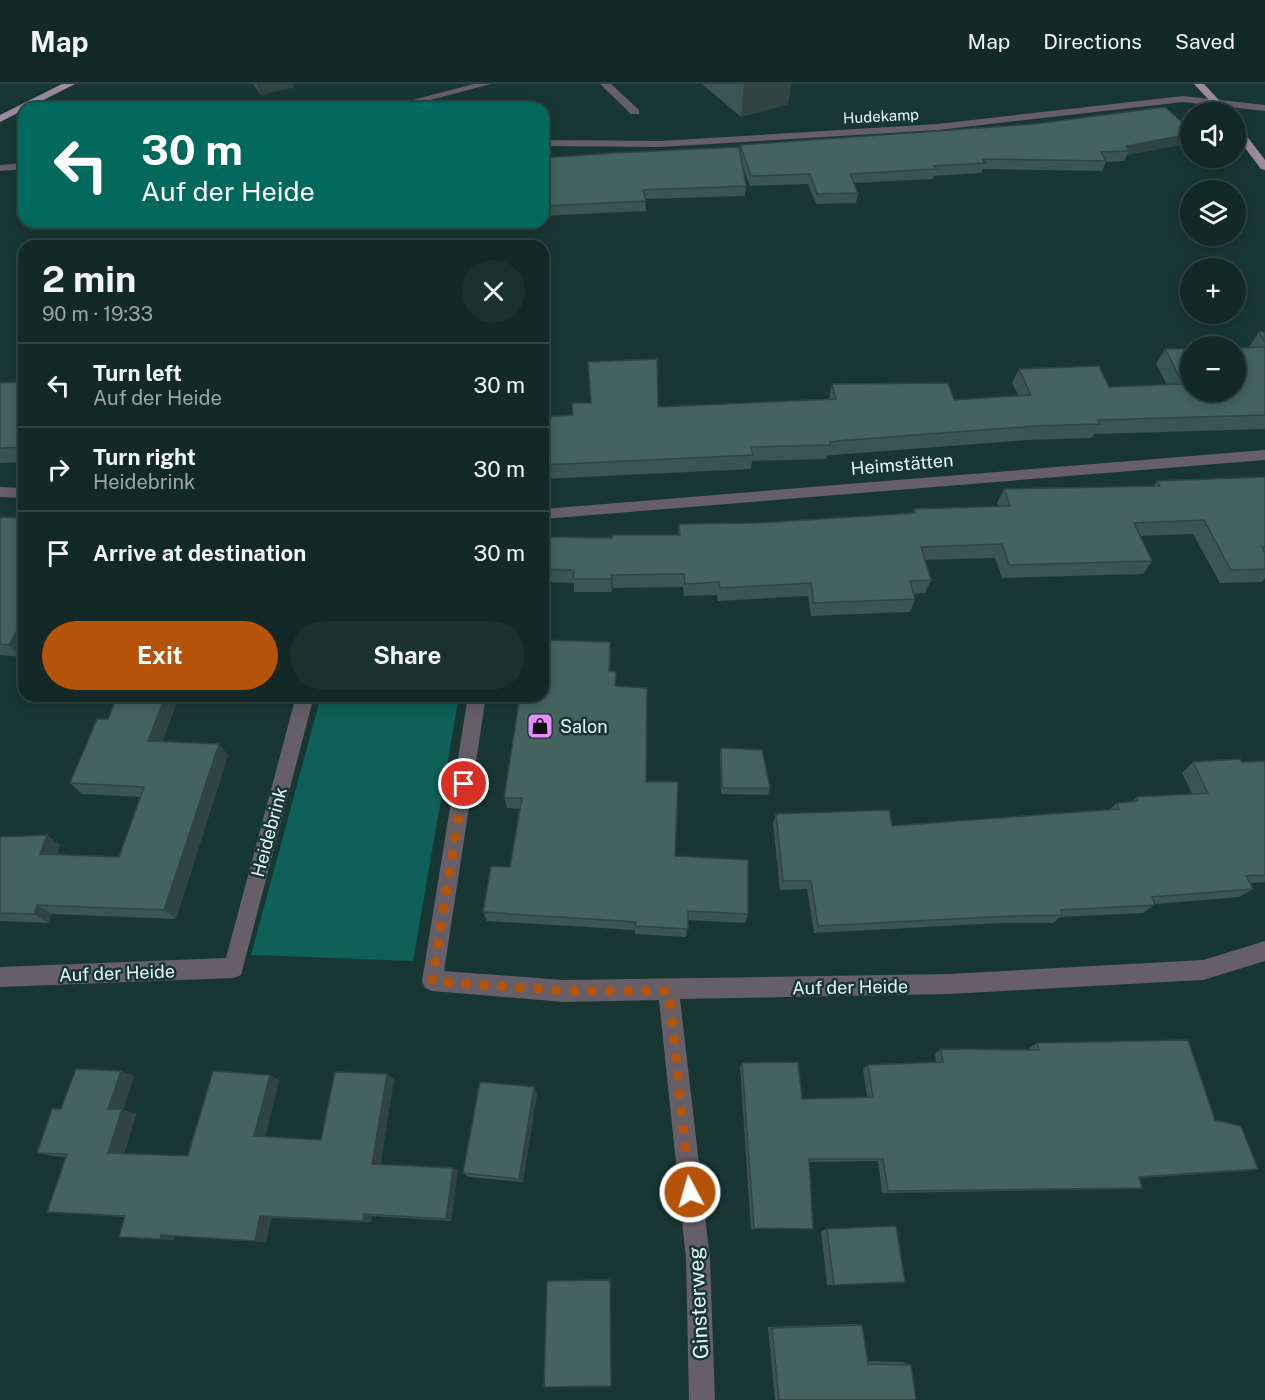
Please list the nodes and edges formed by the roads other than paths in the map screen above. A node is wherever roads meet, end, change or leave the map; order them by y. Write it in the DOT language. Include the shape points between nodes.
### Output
graph roads {
  1 [pos="70,84"];
  2 [pos="486,84"];
  3 [pos="606,84"];
  4 [pos="1200,84"];
  5 [pos="34,102"];
  6 [pos="412,102"];
  7 [pos="1196,102"];
  8 [pos="1216,102"];
  9 [pos="1246,108"];
  10 [pos="1265,108"];
  11 [pos="18,110"];
  12 [pos="635,112"];
  13 [pos="0,119"];
  14 [pos="1246,142"];
  15 [pos="549,143"];
  16 [pos="18,166"];
  17 [pos="1265,167"];
  18 [pos="0,168"];
  19 [pos="1265,455"];
  20 [pos="0,492"];
  21 [pos="18,493"];
  22 [pos="549,514"];
  23 [pos="303,702"];
  24 [pos="476,702"];
  25 [pos="1265,951"];
  26 [pos="234,968"];
  27 [pos="0,977"];
  28 [pos="669,991"];
  29 [pos="702,1400"];
  1 -- 5 [label="main road"];
  2 -- 6 [label="street"];
  3 -- 12 [label="street"];
  4 -- 8 [label="main road"];
  7 -- 15 [label="street, Hudekamp" via="1184,99 938,127 660,144"];
  9 -- 10 [label="street, Hudekamp"];
  11 -- 13 [label="main road"];
  14 -- 17 [label="main road"];
  16 -- 18 [label="street"];
  19 -- 22 [label="street, Heimstätten"];
  20 -- 21 [label="street"];
  23 -- 26 [label="street, Heidebrink"];
  24 -- 28 [label="street, Auf der Heide" via="432,981 564,991"];
  25 -- 28 [label="street, Auf der Heide" via="1203,970 949,984"];
  26 -- 27 [label="street, Auf der Heide"];
  28 -- 29 [label="street, Ginsterweg" via="698,1259"];
}
